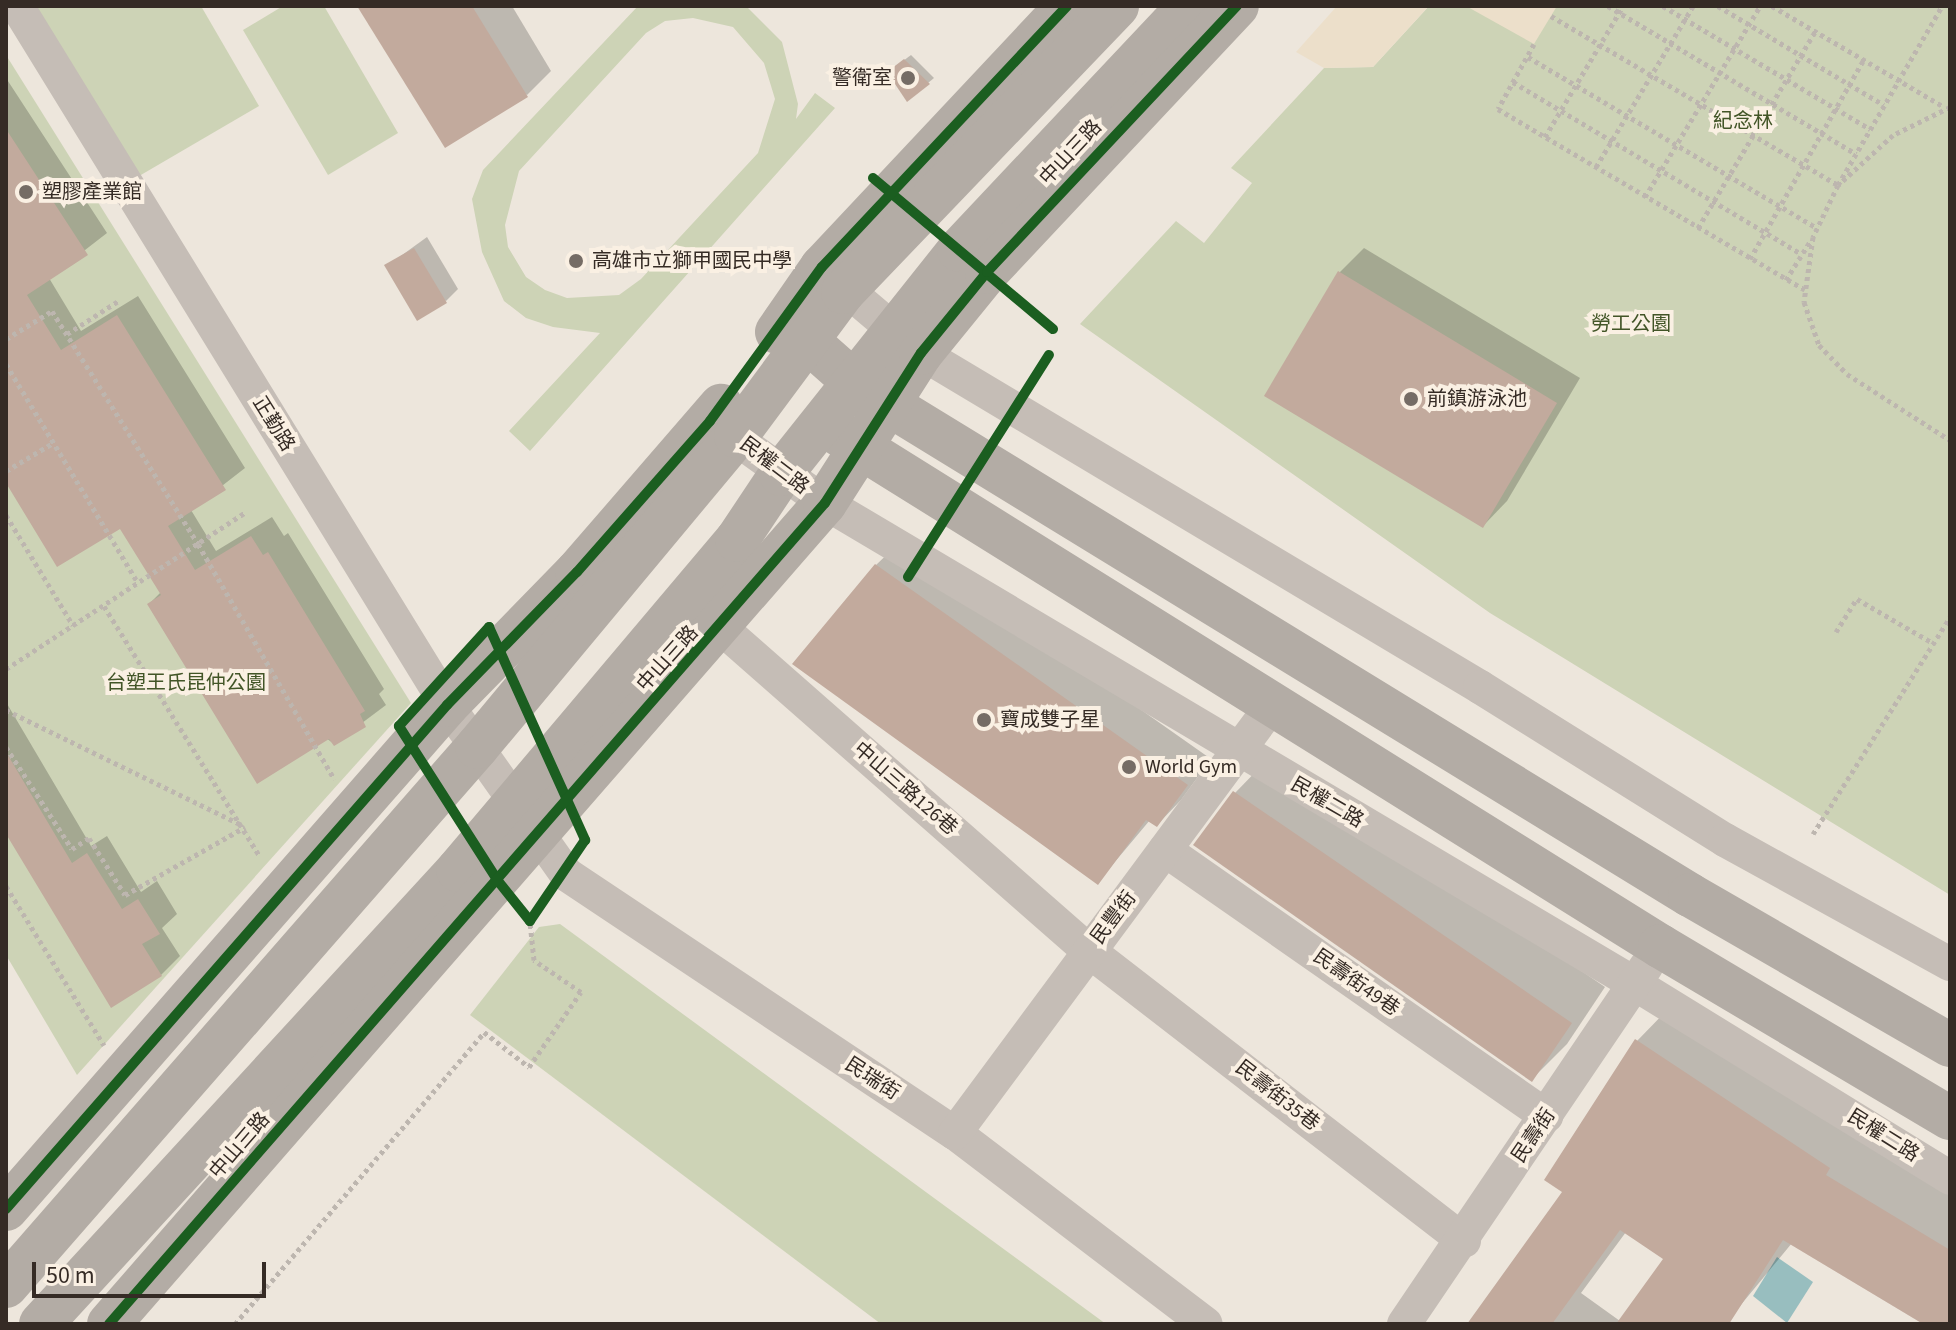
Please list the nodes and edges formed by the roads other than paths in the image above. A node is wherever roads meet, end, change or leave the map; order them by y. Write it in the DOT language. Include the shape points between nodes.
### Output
graph roads {
  1 [pos="17,6"];
  2 [pos="1067,6"];
  3 [pos="1117,6"];
  4 [pos="1189,6"];
  5 [pos="1237,6"];
  6 [pos="832,279"];
  7 [pos="795,331"];
  8 [pos="907,341"];
  9 [pos="762,377"];
  10 [pos="871,393"];
  11 [pos="821,423"];
  12 [pos="723,428"];
  13 [pos="863,449"];
  14 [pos="781,474"];
  15 [pos="825,503"];
  16 [pos="720,627"];
  17 [pos="1273,704"];
  18 [pos="447,705"];
  19 [pos="477,747"];
  20 [pos="1236,750"];
  21 [pos="514,801"];
  22 [pos="537,837"];
  23 [pos="1165,850"];
  24 [pos="1660,946"];
  25 [pos="1089,951"];
  26 [pos="1950,964"];
  27 [pos="1635,984"];
  28 [pos="1950,1045"];
  29 [pos="1547,1116"];
  30 [pos="1950,1118"];
  31 [pos="955,1133"];
  32 [pos="1950,1178"];
  33 [pos="6,1209"];
  34 [pos="1464,1241"];
  35 [pos="6,1286"];
  36 [pos="41,1324"];
  37 [pos="109,1324"];
  38 [pos="1206,1324"];
  39 [pos="1404,1324"];
  1 -- 18 [label="street, 正勤路"];
  2 -- 6 [label="main road"];
  3 -- 6 [label="main road"];
  4 -- 8 [label="main road, 中山三路" via="959,250"];
  5 -- 8 [label="main road, 中山三路"];
  6 -- 7 [label="main road"];
  6 -- 8 [label="street"];
  7 -- 9 [label="main road"];
  7 -- 10 [label="main road"];
  8 -- 10 [label="main road, 中山三路"];
  8 -- 26 [label="street" via="1725,840"];
  9 -- 11 [label="main road"];
  9 -- 12 [label="main road"];
  10 -- 11 [label="main road, 中山三路"];
  10 -- 13 [label="main road, 中山三路"];
  10 -- 28 [label="main road" via="1690,895"];
  11 -- 13 [label="main road"];
  11 -- 14 [label="main road, 中山三路"];
  12 -- 14 [label="street, 民權二路"];
  12 -- 18 [label="main road"];
  12 -- 19 [label="main road"];
  13 -- 15 [label="main road, 中山三路"];
  13 -- 17 [label="main road"];
  14 -- 15 [label="street, 民權二路"];
  14 -- 21 [label="main road, 中山三路" via="737,540"];
  15 -- 16 [label="main road, 中山三路"];
  15 -- 20 [label="street, 民權二路"];
  16 -- 22 [label="main road, 中山三路"];
  16 -- 25 [label="street, 中山三路126巷"];
  17 -- 20 [label="street, 民豐街"];
  17 -- 24 [label="main road"];
  18 -- 19 [label="street, 正勤路"];
  18 -- 33 [label="main road"];
  19 -- 21 [label="street, 正勤路"];
  19 -- 35 [label="main road"];
  20 -- 23 [label="street, 民豐街"];
  20 -- 27 [label="street, 民權二路"];
  21 -- 22 [label="street, 正勤路"];
  21 -- 36 [label="main road, 中山三路" via="458,870"];
  22 -- 31 [label="street, 民瑞街" via="566,874"];
  22 -- 37 [label="main road, 中山三路"];
  23 -- 25 [label="street, 民豐街"];
  23 -- 29 [label="street, 民壽街49巷"];
  24 -- 27 [label="street, 民壽街"];
  24 -- 30 [label="main road"];
  25 -- 31 [label="street, 民豐街"];
  25 -- 34 [label="street, 民壽街35巷"];
  27 -- 29 [label="street, 民壽街"];
  27 -- 32 [label="street, 民權二路"];
  29 -- 34 [label="street, 民壽街"];
  31 -- 38 [label="street, 民瑞街"];
  34 -- 39 [label="street, 民壽街"];
}
